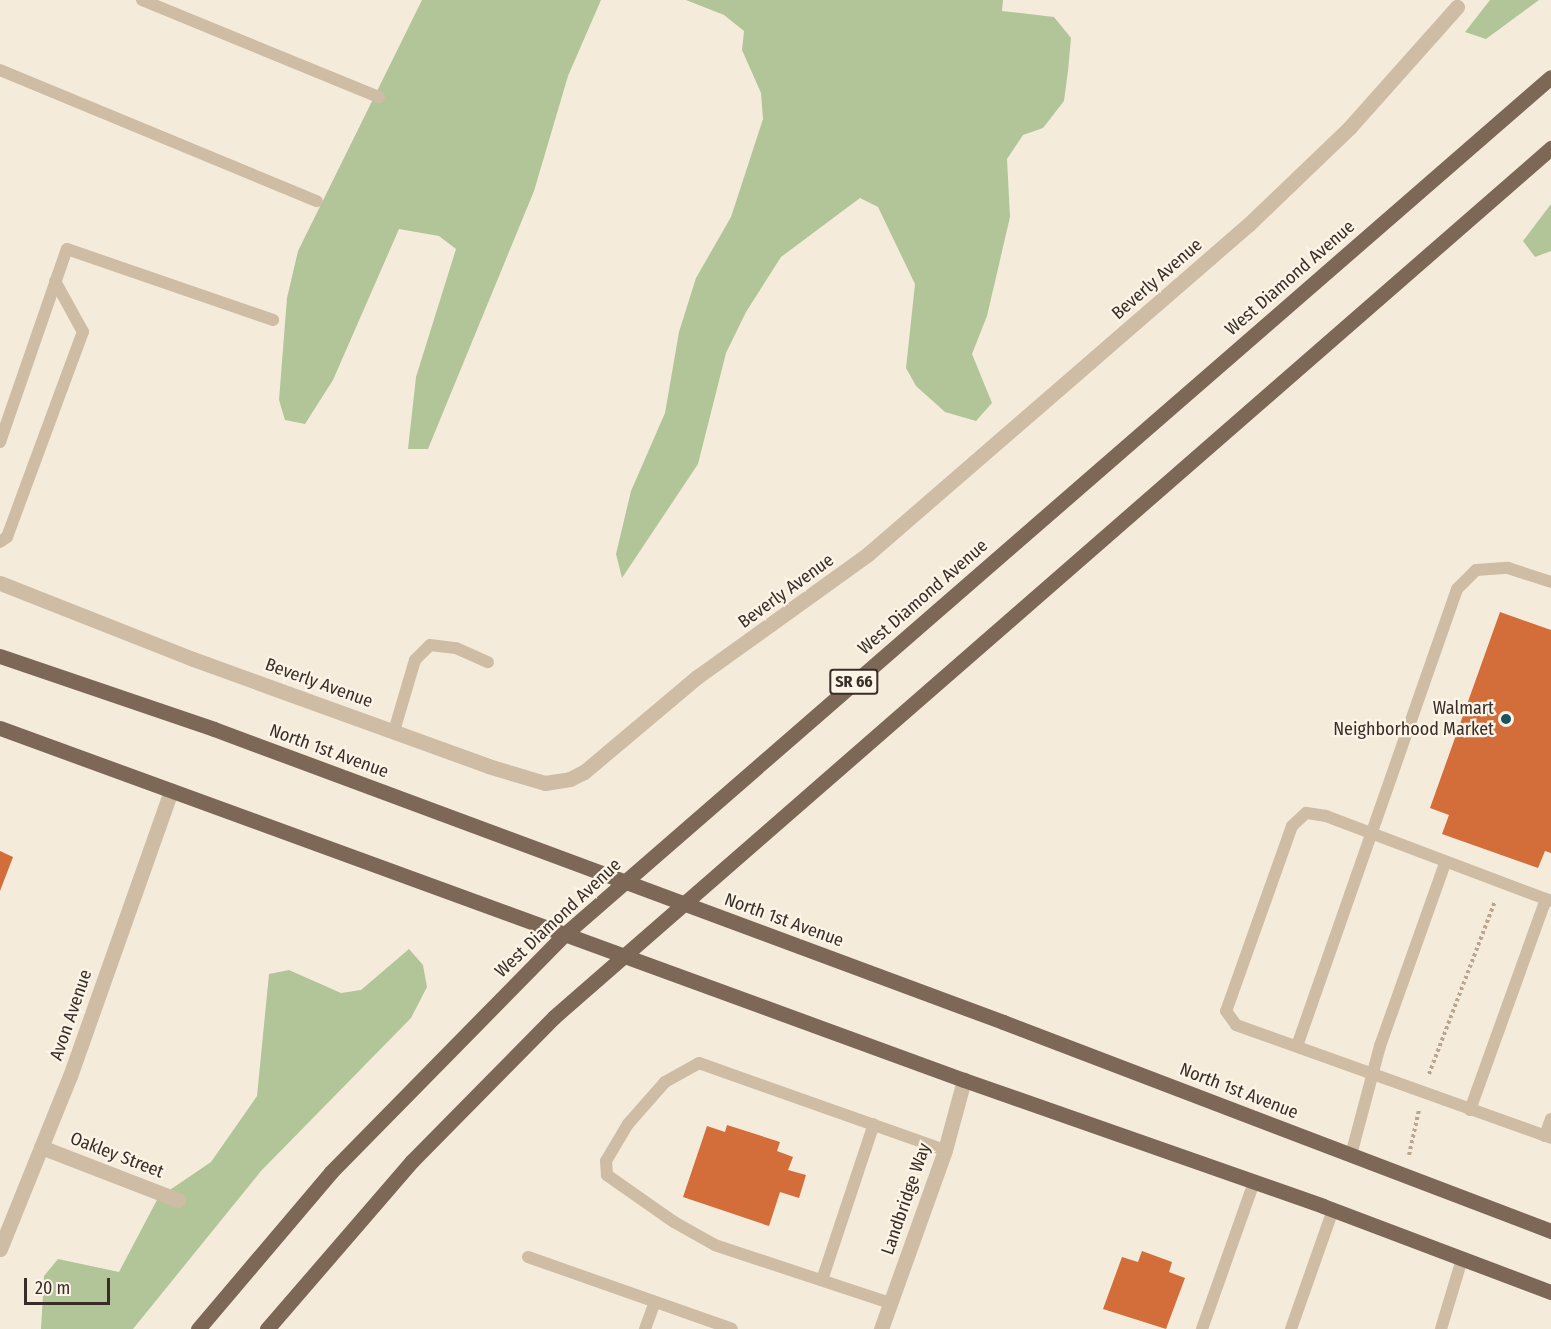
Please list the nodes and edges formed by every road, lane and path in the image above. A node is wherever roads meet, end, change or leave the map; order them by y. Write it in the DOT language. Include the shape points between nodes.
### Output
graph roads {
  1 [pos="142,0"];
  2 [pos="1457,7"];
  3 [pos="0,70"];
  4 [pos="1551,77"];
  5 [pos="379,97"];
  6 [pos="1551,148"];
  7 [pos="317,201"];
  8 [pos="55,281"];
  9 [pos="273,320"];
  10 [pos="0,442"];
  11 [pos="0,542"];
  12 [pos="1551,582"];
  13 [pos="0,583"];
  14 [pos="0,656"];
  15 [pos="488,663"];
  16 [pos="0,728"];
  17 [pos="394,730"];
  18 [pos="171,790"];
  19 [pos="1370,834"];
  20 [pos="1445,863"];
  21 [pos="625,882"];
  22 [pos="1502,884"];
  23 [pos="1548,900"];
  24 [pos="684,904"];
  25 [pos="565,934"];
  26 [pos="625,956"];
  27 [pos="1297,1046"];
  28 [pos="1372,1075"];
  29 [pos="964,1080"];
  30 [pos="1422,1093"];
  31 [pos="1470,1110"];
  32 [pos="1551,1119"];
  33 [pos="874,1124"];
  34 [pos="1548,1137"];
  35 [pos="41,1147"];
  36 [pos="945,1149"];
  37 [pos="1351,1155"];
  38 [pos="1404,1176"];
  39 [pos="1254,1182"];
  40 [pos="178,1200"];
  41 [pos="1333,1210"];
  42 [pos="1551,1231"];
  43 [pos="0,1249"];
  44 [pos="528,1257"];
  45 [pos="1462,1259"];
  46 [pos="822,1280"];
  47 [pos="1551,1292"];
  48 [pos="655,1302"];
  49 [pos="891,1303"];
  50 [pos="198,1329"];
  51 [pos="267,1329"];
  52 [pos="645,1329"];
  53 [pos="732,1329"];
  54 [pos="881,1329"];
  55 [pos="1203,1329"];
  56 [pos="1291,1329"];
  57 [pos="1441,1329"];
  1 -- 5 [label="lane"];
  2 -- 17 [label="street, Beverly Avenue" via="1350,126 1249,224 868,554 697,677 584,772 570,779 531,780"];
  3 -- 7 [label="lane"];
  4 -- 21 [label="main road, West Diamond Avenue / SR 66"];
  6 -- 24 [label="main road"];
  8 -- 9 [label="lane" via="68,249"];
  8 -- 10 [label="lane"];
  8 -- 11 [label="lane" via="83,332 8,537"];
  12 -- 19 [label="lane" via="1508,567 1476,570 1457,589"];
  13 -- 17 [label="street, Beverly Avenue" via="193,659"];
  14 -- 21 [label="main road, North 1st Avenue" via="214,729"];
  15 -- 17 [label="lane" via="456,648 430,645 415,660"];
  16 -- 18 [label="main road"];
  18 -- 25 [label="main road"];
  18 -- 35 [label="street, Avon Avenue"];
  19 -- 20 [label="lane"];
  19 -- 27 [label="lane"];
  19 -- 27 [label="lane" via="1326,816 1306,813 1292,826 1226,1011 1236,1025"];
  20 -- 22 [label="lane"];
  20 -- 28 [label="lane"];
  21 -- 24 [label="main road, North 1st Avenue"];
  21 -- 25 [label="main road, West Diamond Avenue / SR 66"];
  22 -- 23 [label="lane"];
  22 -- 30 [label="path"];
  23 -- 31 [label="lane"];
  24 -- 26 [label="main road"];
  24 -- 37 [label="main road, North 1st Avenue"];
  25 -- 26 [label="main road"];
  25 -- 50 [label="main road, West Diamond Avenue / SR 66" via="331,1172"];
  26 -- 29 [label="main road"];
  26 -- 51 [label="main road" via="554,1017 412,1161"];
  27 -- 28 [label="lane"];
  28 -- 30 [label="lane"];
  28 -- 37 [label="lane"];
  29 -- 36 [label="street, Landbridge Way"];
  29 -- 39 [label="main road"];
  30 -- 31 [label="lane"];
  30 -- 38 [label="path"];
  31 -- 34 [label="lane"];
  32 -- 34 [label="lane"];
  33 -- 36 [label="lane"];
  33 -- 46 [label="lane"];
  33 -- 46 [label="lane" via="699,1063 665,1082 628,1124 606,1161 607,1175 705,1239"];
  35 -- 40 [label="street, Oakley Street"];
  35 -- 43 [label="street, Avon Avenue"];
  36 -- 49 [label="street, Landbridge Way"];
  37 -- 38 [label="main road, North 1st Avenue"];
  38 -- 42 [label="main road, North 1st Avenue"];
  39 -- 41 [label="main road"];
  39 -- 55 [label="lane"];
  41 -- 45 [label="main road"];
  41 -- 56 [label="lane"];
  44 -- 48 [label="lane"];
  45 -- 47 [label="main road"];
  45 -- 57 [label="lane"];
  46 -- 49 [label="lane"];
  48 -- 52 [label="lane"];
  48 -- 53 [label="lane"];
  49 -- 54 [label="street, Landbridge Way"];
}
